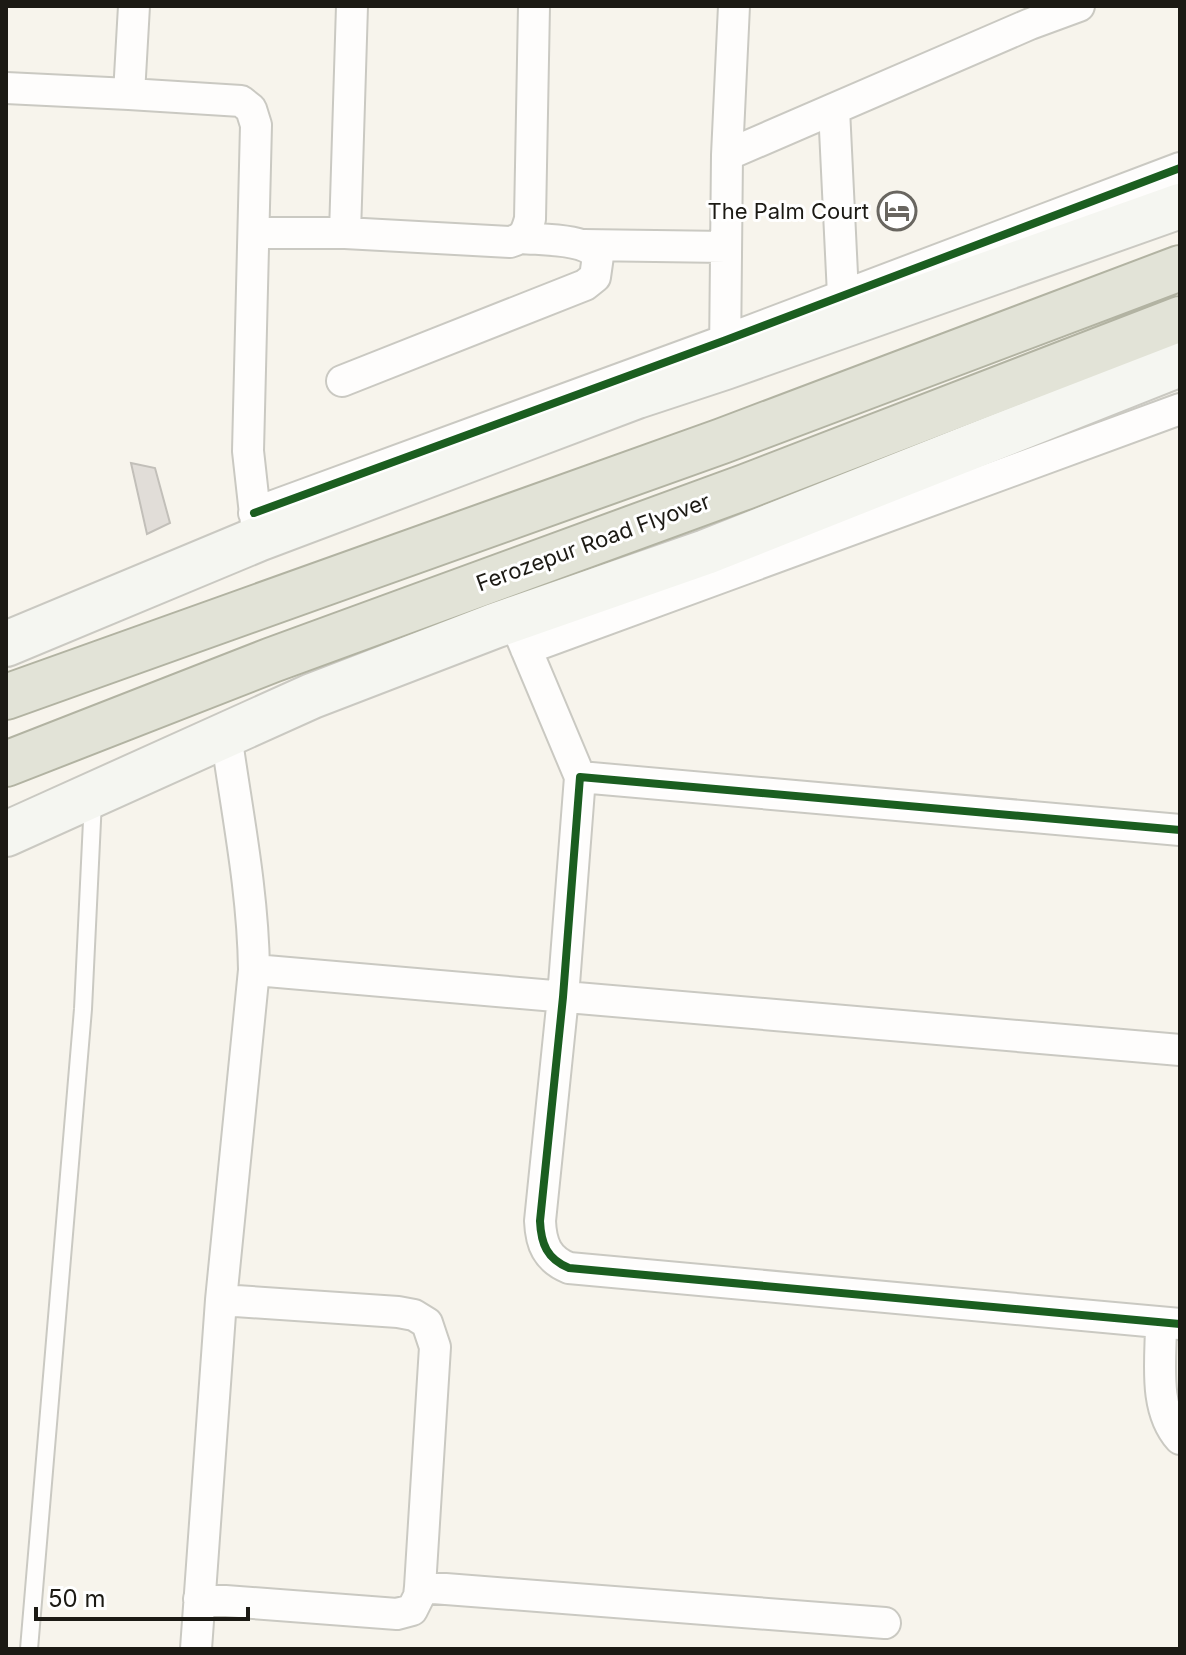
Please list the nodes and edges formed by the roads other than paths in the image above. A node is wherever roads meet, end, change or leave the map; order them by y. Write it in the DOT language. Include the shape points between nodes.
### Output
graph roads {
  1 [pos="134,6"];
  2 [pos="352,6"];
  3 [pos="534,6"];
  4 [pos="734,6"];
  5 [pos="1079,6"];
  6 [pos="1030,15"];
  7 [pos="6,88"];
  8 [pos="129,94"];
  9 [pos="834,109"];
  10 [pos="727,155"];
  11 [pos="1180,168"];
  12 [pos="1180,206"];
  13 [pos="254,233"];
  14 [pos="345,233"];
  15 [pos="522,238"];
  16 [pos="584,245"];
  17 [pos="726,247"];
  18 [pos="1180,268"];
  19 [pos="843,295"];
  20 [pos="1180,319"];
  21 [pos="726,353"];
  22 [pos="1180,364"];
  23 [pos="342,381"];
  24 [pos="1180,409"];
  25 [pos="256,526"];
  26 [pos="520,634"];
  27 [pos="6,644"];
  28 [pos="6,697"];
  29 [pos="226,734"];
  30 [pos="6,764"];
  31 [pos="580,777"];
  32 [pos="94,795"];
  33 [pos="1180,830"];
  34 [pos="6,834"];
  35 [pos="254,970"];
  36 [pos="563,997"];
  37 [pos="1180,1050"];
  38 [pos="221,1300"];
  39 [pos="1171,1324"];
  40 [pos="1180,1439"];
  41 [pos="420,1587"];
  42 [pos="199,1599"];
  43 [pos="885,1623"];
  44 [pos="29,1649"];
  45 [pos="196,1649"];
  1 -- 8 [label="street"];
  2 -- 14 [label="street"];
  3 -- 15 [label="street" via="530,219"];
  4 -- 10 [label="street"];
  5 -- 6 [label="street"];
  6 -- 9 [label="street"];
  7 -- 8 [label="street"];
  8 -- 13 [label="street" via="241,101 251,109 256,125"];
  9 -- 10 [label="street"];
  9 -- 19 [label="street"];
  10 -- 17 [label="street"];
  11 -- 19 [label="street"];
  12 -- 21 [label="main road"];
  13 -- 14 [label="street"];
  13 -- 25 [label="street" via="248,451"];
  14 -- 15 [label="street" via="510,242"];
  15 -- 16 [label="street"];
  16 -- 17 [label="street"];
  16 -- 23 [label="street" via="598,256 595,277 585,285"];
  17 -- 21 [label="street"];
  18 -- 28 [label="highway" via="722,441"];
  19 -- 21 [label="street"];
  20 -- 30 [label="highway, Ferozepur Road Flyover"];
  21 -- 25 [label="main road" via="637,396"];
  22 -- 26 [label="main road" via="706,552"];
  24 -- 26 [label="street"];
  25 -- 27 [label="main road"];
  26 -- 29 [label="main road" via="312,696"];
  26 -- 31 [label="street"];
  29 -- 32 [label="main road"];
  29 -- 35 [label="street" via="247,870"];
  31 -- 33 [label="street"];
  31 -- 36 [label="street"];
  32 -- 34 [label="main road"];
  32 -- 44 [label="lane" via="83,1009"];
  35 -- 36 [label="street"];
  35 -- 38 [label="street"];
  36 -- 37 [label="street"];
  36 -- 39 [label="street" via="540,1221 544,1248 556,1263"];
  38 -- 41 [label="street" via="398,1312 427,1323 435,1347"];
  38 -- 42 [label="street"];
  39 -- 40 [label="street" via="1163,1405"];
  41 -- 42 [label="street" via="412,1610 397,1614"];
  41 -- 43 [label="street"];
  42 -- 45 [label="street"];
}
